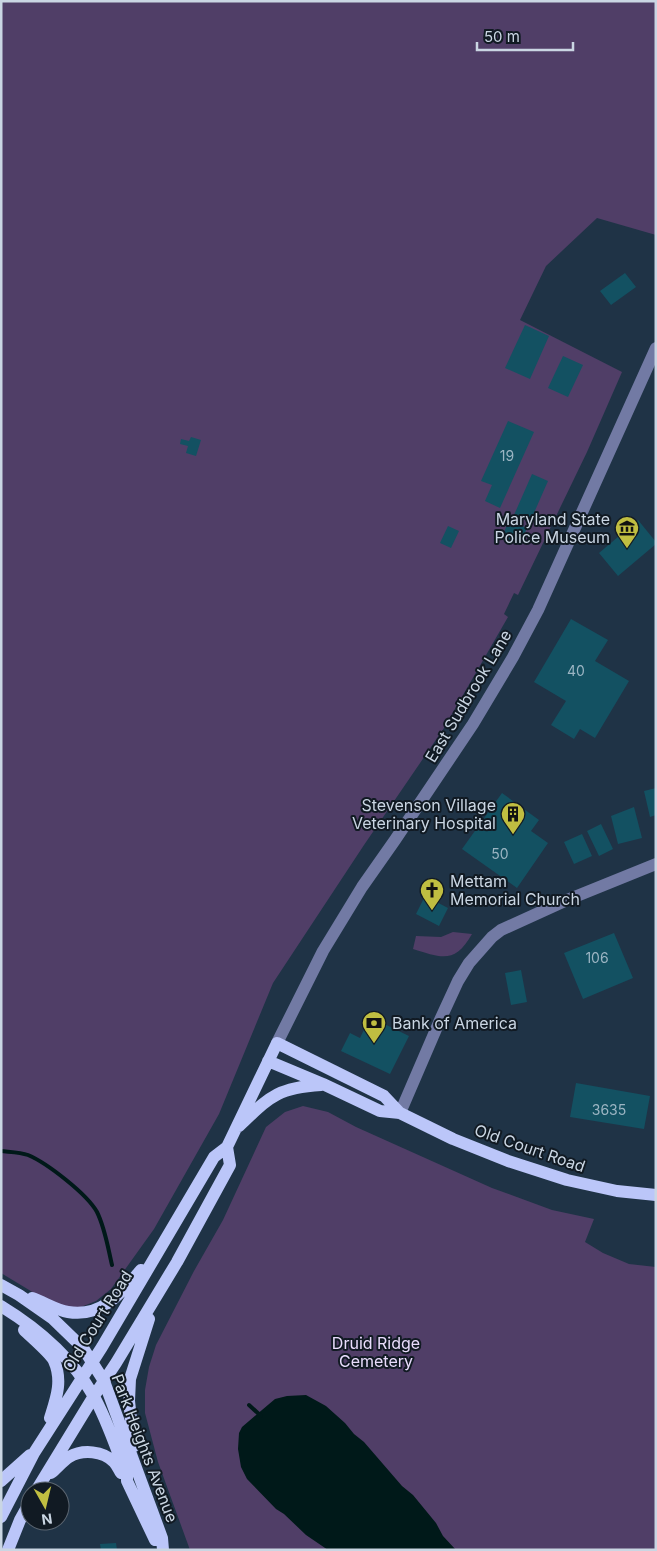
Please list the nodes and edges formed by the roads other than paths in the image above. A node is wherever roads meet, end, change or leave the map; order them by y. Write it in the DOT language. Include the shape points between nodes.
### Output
graph roads {
  1 [pos="656,348"];
  2 [pos="656,864"];
  3 [pos="277,1043"];
  4 [pos="268,1061"];
  5 [pos="323,1084"];
  6 [pos="400,1113"];
  7 [pos="234,1131"];
  8 [pos="227,1147"];
  9 [pos="656,1195"];
  10 [pos="157,1254"];
  11 [pos="1,1285"];
  12 [pos="19,1295"];
  13 [pos="156,1297"];
  14 [pos="1,1306"];
  15 [pos="18,1318"];
  16 [pos="92,1362"];
  17 [pos="81,1377"];
  18 [pos="104,1381"];
  19 [pos="94,1396"];
  20 [pos="46,1434"];
  21 [pos="34,1453"];
  22 [pos="139,1473"];
  23 [pos="43,1479"];
  24 [pos="1,1480"];
  25 [pos="127,1481"];
  26 [pos="1,1517"];
  27 [pos="20,1520"];
  28 [pos="6,1544"];
  29 [pos="163,1548"];
  1 -- 3 [label="street, East Sudbrook Lane" via="538,610 513,657 473,724 362,887 328,943"];
  2 -- 6 [label="street" via="567,900 492,937 458,981"];
  3 -- 4 [label="main road, Old Court Road"];
  3 -- 6 [label="main road, Old Court Road" via="384,1096"];
  4 -- 5 [label="main road, Old Court Road"];
  4 -- 7 [label="main road, Old Court Road"];
  5 -- 6 [label="main road, Old Court Road" via="380,1111"];
  5 -- 7 [label="main road" via="278,1093"];
  6 -- 9 [label="main road, Old Court Road" via="508,1161 546,1174 608,1189"];
  7 -- 8 [label="main road, Old Court Road"];
  8 -- 10 [label="main road, Old Court Road" via="214,1157"];
  8 -- 13 [label="main road, Old Court Road" via="230,1165"];
  10 -- 12 [label="main road" via="118,1296 93,1310 67,1312"];
  10 -- 16 [label="main road, Old Court Road"];
  11 -- 12 [label="main road, Park Heights Avenue"];
  12 -- 16 [label="main road, Park Heights Avenue" via="52,1318 83,1348"];
  13 -- 18 [label="main road, Old Court Road"];
  13 -- 22 [label="main road" via="130,1379 131,1423"];
  14 -- 15 [label="main road, Park Heights Avenue"];
  15 -- 17 [label="main road, Park Heights Avenue" via="51,1342"];
  15 -- 20 [label="main road" via="19,1326 54,1360 58,1395"];
  16 -- 17 [label="main road, Old Court Road"];
  16 -- 18 [label="main road, Park Heights Avenue"];
  17 -- 19 [label="main road, Park Heights Avenue"];
  17 -- 20 [label="main road, Old Court Road"];
  18 -- 19 [label="main road, Old Court Road"];
  18 -- 22 [label="main road, Park Heights Avenue"];
  19 -- 23 [label="main road, Old Court Road"];
  19 -- 25 [label="main road, Park Heights Avenue"];
  20 -- 21 [label="main road, Old Court Road"];
  21 -- 24 [label="main road"];
  21 -- 26 [label="main road, Old Court Road"];
  22 -- 29 [label="main road, Park Heights Avenue"];
  23 -- 25 [label="main road" via="68,1458 92,1452 114,1462"];
  25 -- 29 [label="main road, Park Heights Avenue" via="156,1541"];
  27 -- 28 [label="main road"];
}
